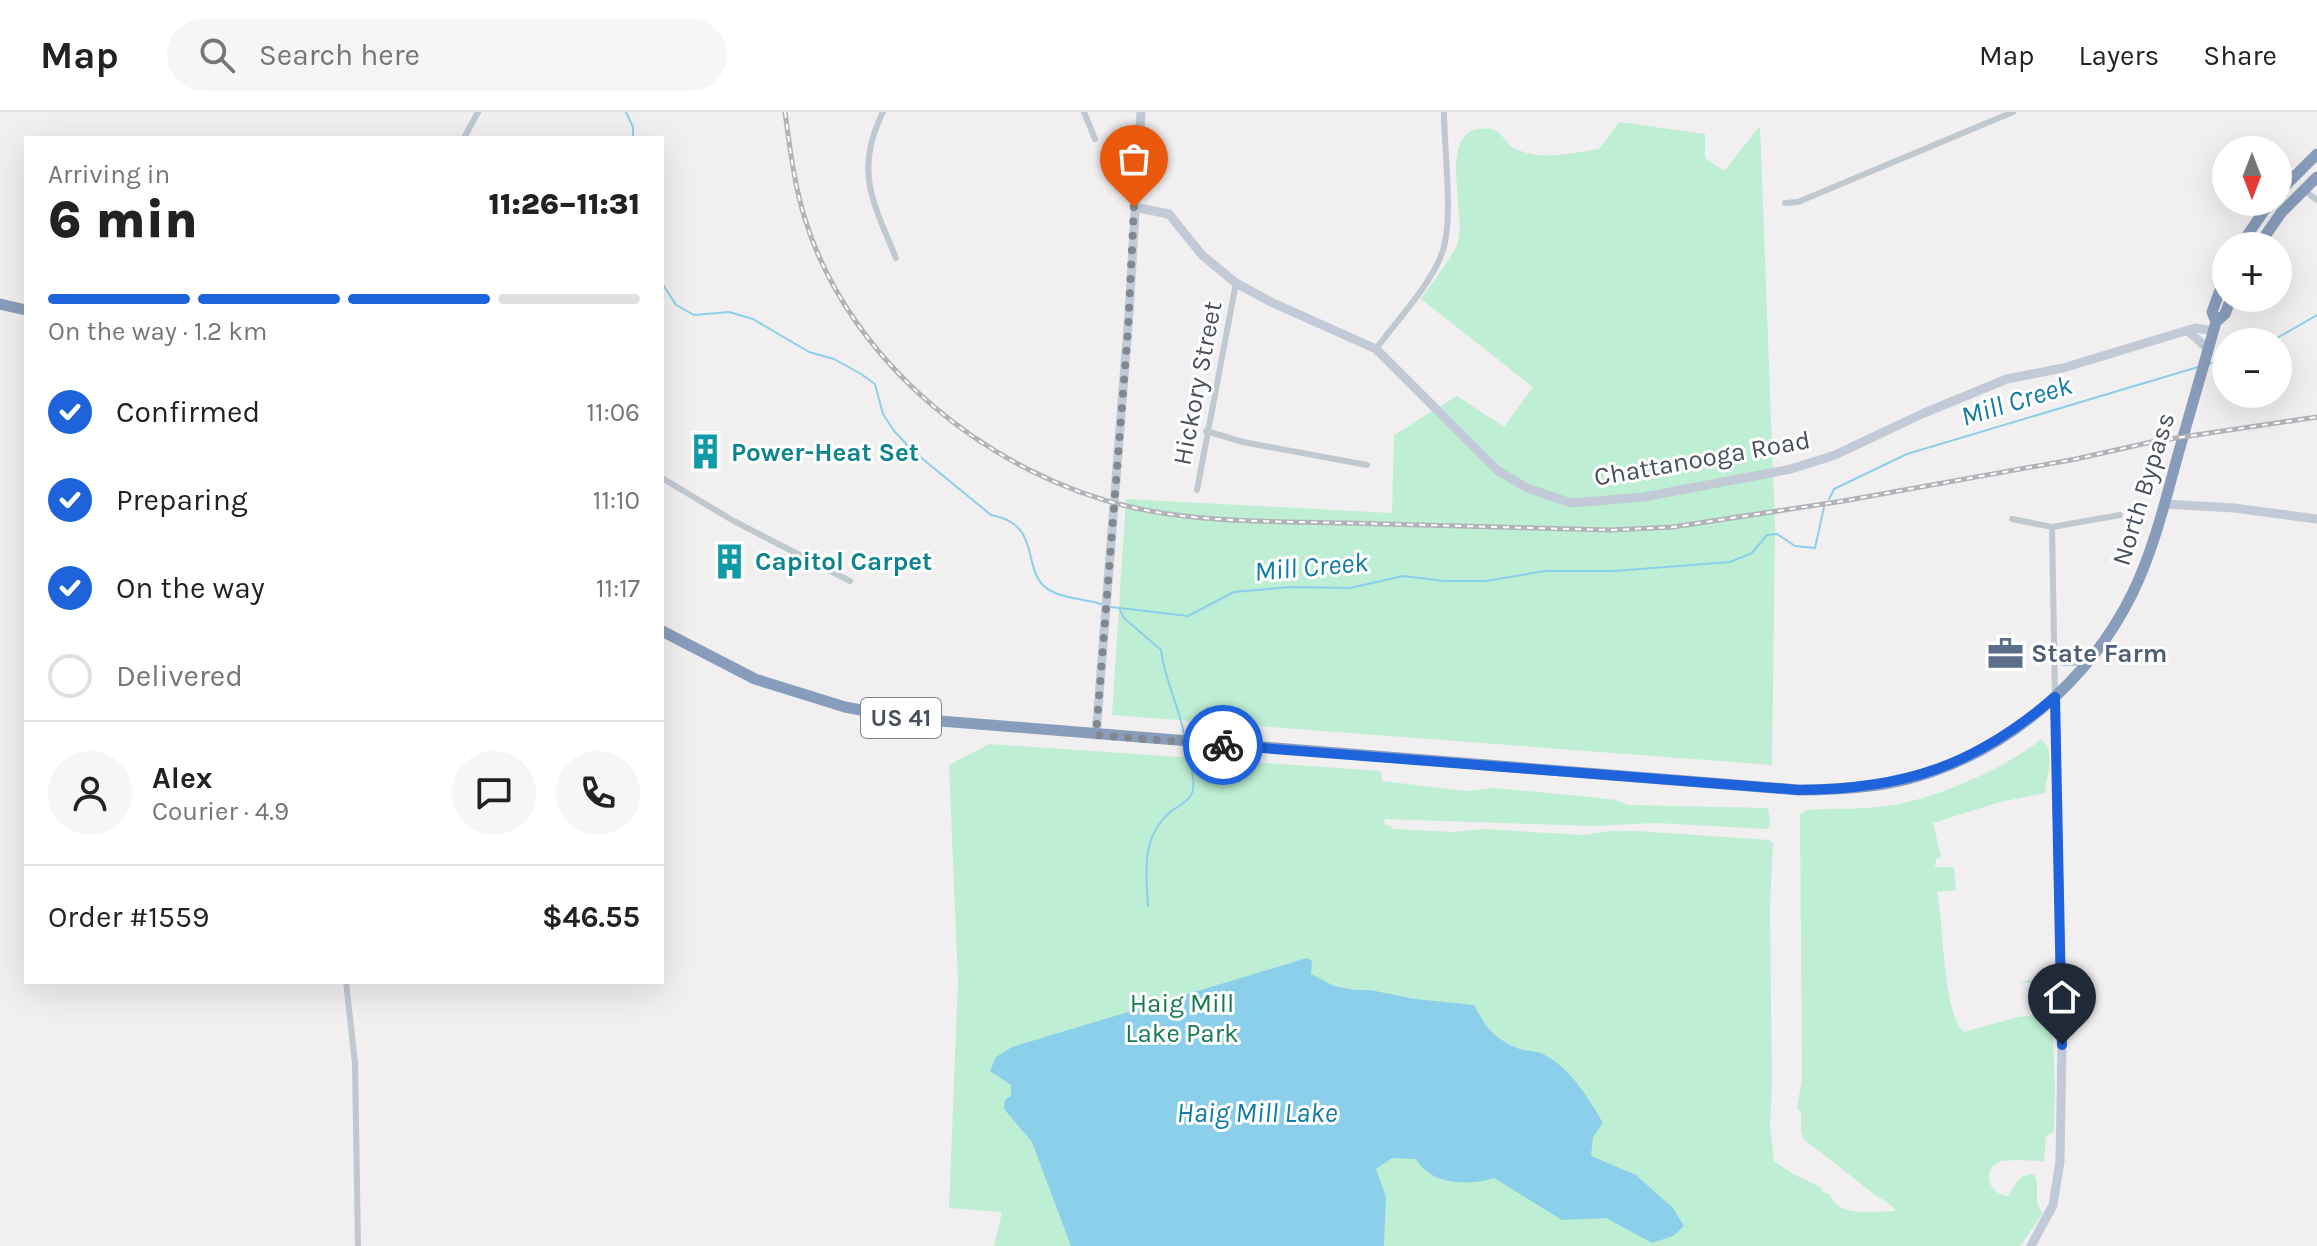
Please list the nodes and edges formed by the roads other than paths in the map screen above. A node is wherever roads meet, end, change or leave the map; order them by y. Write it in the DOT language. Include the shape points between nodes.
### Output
graph roads {
  1 [pos="478,112"];
  2 [pos="883,112"];
  3 [pos="1084,112"];
  4 [pos="1141,112"];
  5 [pos="1444,112"];
  6 [pos="2013,112"];
  7 [pos="465,136"];
  8 [pos="1095,139"];
  9 [pos="2317,154"];
  10 [pos="2317,177"];
  11 [pos="2292,179"];
  12 [pos="2304,189"];
  13 [pos="2317,200"];
  14 [pos="1785,203"];
  15 [pos="1134,207"];
  16 [pos="2268,232"];
  17 [pos="896,258"];
  18 [pos="1236,283"];
  19 [pos="0,304"];
  20 [pos="24,310"];
  21 [pos="2212,312"];
  22 [pos="2226,312"];
  23 [pos="2215,326"];
  24 [pos="2188,331"];
  25 [pos="1376,349"];
  26 [pos="2208,349"];
  27 [pos="1206,431"];
  28 [pos="1367,465"];
  29 [pos="664,479"];
  30 [pos="1197,490"];
  31 [pos="2165,504"];
  32 [pos="2120,515"];
  33 [pos="2012,519"];
  34 [pos="2317,519"];
  35 [pos="2052,527"];
  36 [pos="850,581"];
  37 [pos="664,632"];
  38 [pos="2055,653"];
  39 [pos="2090,660"];
  40 [pos="2055,697"];
  41 [pos="1096,735"];
  42 [pos="346,984"];
  43 [pos="358,1246"];
  44 [pos="2031,1246"];
  1 -- 7 [label="street"];
  2 -- 17 [label="street" via="872,134 867,177"];
  3 -- 8 [label="street"];
  4 -- 15 [label="street"];
  5 -- 25 [label="street" via="1447,224 1442,253"];
  6 -- 14 [label="street"];
  9 -- 11 [label="highway"];
  10 -- 12 [label="highway"];
  12 -- 13 [label="street"];
  12 -- 16 [label="highway"];
  15 -- 18 [label="street, Chattanooga Road" via="1169,214 1202,255"];
  15 -- 41 [label="street"];
  18 -- 25 [label="street, Chattanooga Road"];
  18 -- 27 [label="street, Hickory Street"];
  19 -- 20 [label="highway"];
  21 -- 23 [label="highway, US 41"];
  22 -- 23 [label="highway, US 41"];
  23 -- 24 [label="street, Chattanooga Road"];
  23 -- 26 [label="highway, North Bypass / US 41"];
  24 -- 25 [label="street, Chattanooga Road" via="2007,379 1791,469 1644,497 1571,503 1527,488 1497,470"];
  24 -- 26 [label="street"];
  26 -- 31 [label="highway, North Bypass / US 41"];
  27 -- 28 [label="street"];
  27 -- 30 [label="street, Hickory Street"];
  29 -- 36 [label="street"];
  31 -- 34 [label="street"];
  31 -- 39 [label="highway, North Bypass / US 41" via="2138,581"];
  32 -- 35 [label="street"];
  33 -- 35 [label="street"];
  35 -- 38 [label="street"];
  37 -- 41 [label="highway, North Bypass / US 41" via="755,679 845,707 903,718"];
  38 -- 39 [label="main road" via="2065,661"];
  38 -- 40 [label="street"];
  39 -- 40 [label="highway, North Bypass / US 41"];
  40 -- 41 [label="highway, North Bypass / US 41" via="1987,747 1952,765 1855,789 1799,790"];
  40 -- 44 [label="street" via="2060,1161 2053,1205"];
  42 -- 43 [label="street" via="355,1063"];
}
